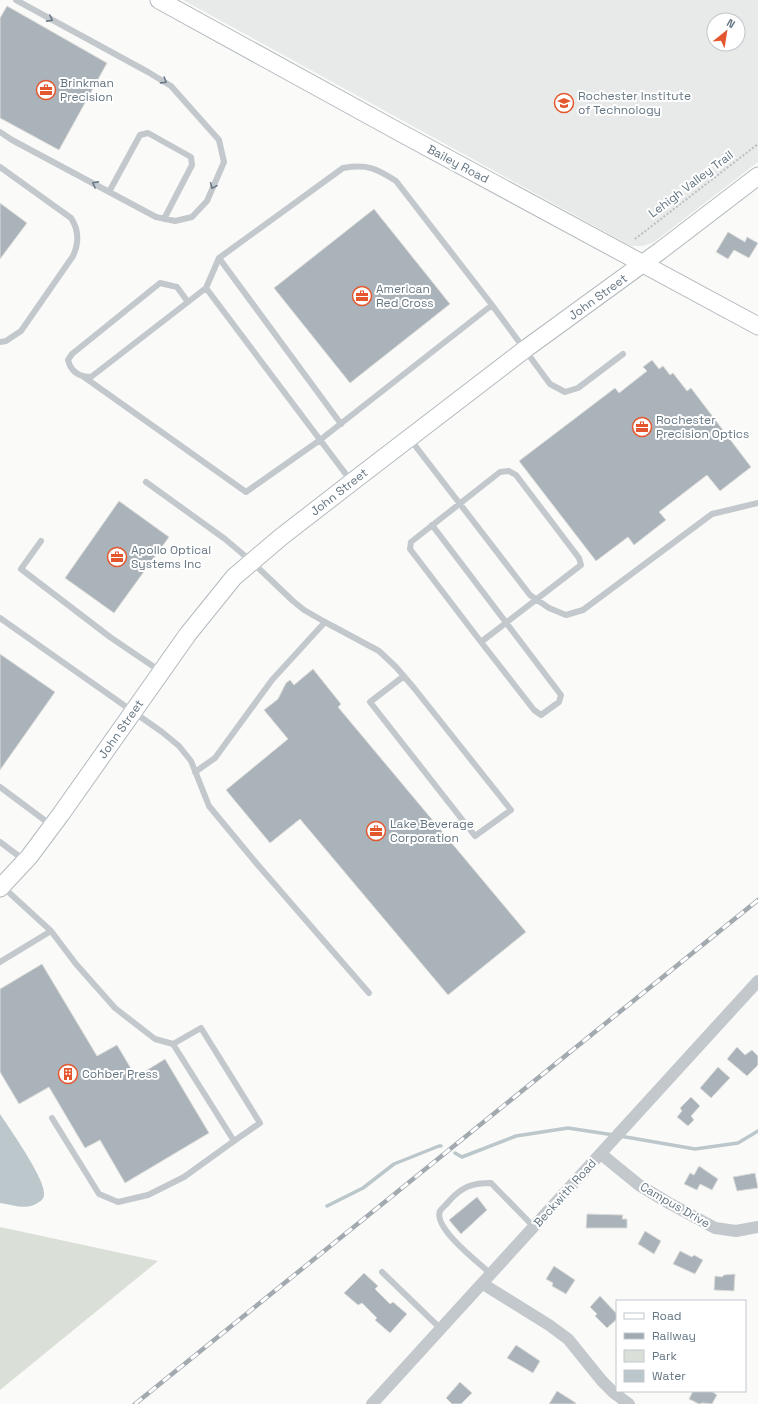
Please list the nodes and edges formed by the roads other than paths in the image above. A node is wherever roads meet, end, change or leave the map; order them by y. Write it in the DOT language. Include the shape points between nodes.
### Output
graph roads {
  1 [pos="16,0"];
  2 [pos="158,0"];
  3 [pos="0,132"];
  4 [pos="0,167"];
  5 [pos="758,176"];
  6 [pos="109,192"];
  7 [pos="164,219"];
  8 [pos="219,258"];
  9 [pos="644,264"];
  10 [pos="206,288"];
  11 [pos="188,302"];
  12 [pos="492,305"];
  13 [pos="758,326"];
  14 [pos="0,342"];
  15 [pos="524,350"];
  16 [pos="623,354"];
  17 [pos="84,377"];
  18 [pos="341,424"];
  19 [pos="409,438"];
  20 [pos="320,440"];
  21 [pos="146,482"];
  22 [pos="352,482"];
  23 [pos="758,503"];
  24 [pos="460,504"];
  25 [pos="432,525"];
  26 [pos="41,541"];
  27 [pos="251,561"];
  28 [pos="538,600"];
  29 [pos="0,618"];
  30 [pos="325,622"];
  31 [pos="506,623"];
  32 [pos="481,642"];
  33 [pos="161,672"];
  34 [pos="404,676"];
  35 [pos="132,713"];
  36 [pos="195,772"];
  37 [pos="0,786"];
  38 [pos="52,826"];
  39 [pos="0,842"];
  40 [pos="26,861"];
  41 [pos="1,887"];
  42 [pos="51,931"];
  43 [pos="0,962"];
  44 [pos="758,981"];
  45 [pos="369,994"];
  46 [pos="173,1044"];
  47 [pos="52,1118"];
  48 [pos="234,1141"];
  49 [pos="601,1154"];
  50 [pos="534,1227"];
  51 [pos="758,1227"];
  52 [pos="382,1272"];
  53 [pos="491,1274"];
  54 [pos="482,1284"];
  55 [pos="441,1328"];
  56 [pos="372,1404"];
  57 [pos="629,1404"];
  1 -- 7 [label="lane, one-way" via="171,86 219,140 224,162 207,201 192,216 175,221"];
  2 -- 9 [label="street, Bailey Road"];
  6 -- 3 [label="lane, one-way"];
  4 -- 14 [label="lane" via="71,218 75,224 78,243 73,256 20,331 6,341"];
  5 -- 9 [label="street, John Street"];
  6 -- 7 [label="lane"];
  6 -- 7 [label="lane" via="140,135 148,133 191,157 192,165"];
  8 -- 10 [label="lane"];
  8 -- 12 [label="lane" via="343,168 358,166 379,170 396,181"];
  8 -- 18 [label="lane"];
  9 -- 13 [label="street, Bailey Road"];
  9 -- 15 [label="street, John Street"];
  10 -- 11 [label="lane"];
  10 -- 20 [label="lane"];
  11 -- 17 [label="lane" via="91,377"];
  11 -- 17 [label="lane" via="177,287 160,284 72,354 68,360 70,366 76,374"];
  12 -- 15 [label="lane"];
  12 -- 18 [label="lane"];
  15 -- 16 [label="lane" via="550,384 564,392 578,388"];
  15 -- 19 [label="street, John Street"];
  17 -- 20 [label="lane" via="246,492"];
  18 -- 20 [label="lane"];
  19 -- 22 [label="street, John Street"];
  19 -- 24 [label="lane"];
  20 -- 22 [label="lane"];
  21 -- 27 [label="lane" via="225,538"];
  22 -- 27 [label="street, John Street"];
  23 -- 28 [label="lane" via="712,514 583,610 566,615"];
  24 -- 25 [label="lane"];
  24 -- 28 [label="lane" via="530,595"];
  24 -- 28 [label="lane" via="500,472 509,471 516,475 579,558 581,566"];
  25 -- 31 [label="lane"];
  25 -- 32 [label="lane" via="411,542 410,549"];
  26 -- 33 [label="lane" via="21,569 110,637"];
  27 -- 30 [label="lane" via="293,601"];
  27 -- 33 [label="street, John Street" via="213,602"];
  28 -- 31 [label="lane"];
  29 -- 35 [label="lane"];
  30 -- 34 [label="lane" via="379,651"];
  30 -- 36 [label="lane" via="272,680 215,758"];
  31 -- 32 [label="lane"];
  31 -- 32 [label="lane" via="561,695 560,702 541,715 534,710"];
  33 -- 35 [label="street, John Street"];
  34 -- 34 [label="lane" via="511,810 475,836 370,702"];
  35 -- 36 [label="lane" via="180,746 191,761"];
  35 -- 38 [label="street, John Street"];
  36 -- 45 [label="lane" via="209,806"];
  37 -- 38 [label="lane"];
  38 -- 40 [label="street, John Street"];
  39 -- 40 [label="lane"];
  40 -- 41 [label="street, John Street"];
  41 -- 42 [label="lane"];
  42 -- 43 [label="lane"];
  42 -- 46 [label="lane" via="115,1008 155,1039"];
  44 -- 49 [label="street, Beckwith Road"];
  46 -- 48 [label="lane"];
  46 -- 48 [label="lane" via="201,1028 260,1123"];
  47 -- 48 [label="lane" via="99,1194 118,1202 148,1195 184,1177"];
  49 -- 50 [label="street, Beckwith Road"];
  49 -- 51 [label="street, Campus Drive" via="639,1185 716,1228 736,1231"];
  50 -- 53 [label="street, Beckwith Road"];
  50 -- 53 [label="lane" via="491,1182 477,1183 460,1190 440,1211 439,1221 447,1233"];
  52 -- 55 [label="lane"];
  53 -- 54 [label="street, Beckwith Road"];
  54 -- 55 [label="street, Beckwith Road"];
  54 -- 57 [label="street" via="550,1325 568,1339 602,1381"];
  55 -- 56 [label="street, Beckwith Road"];
}
